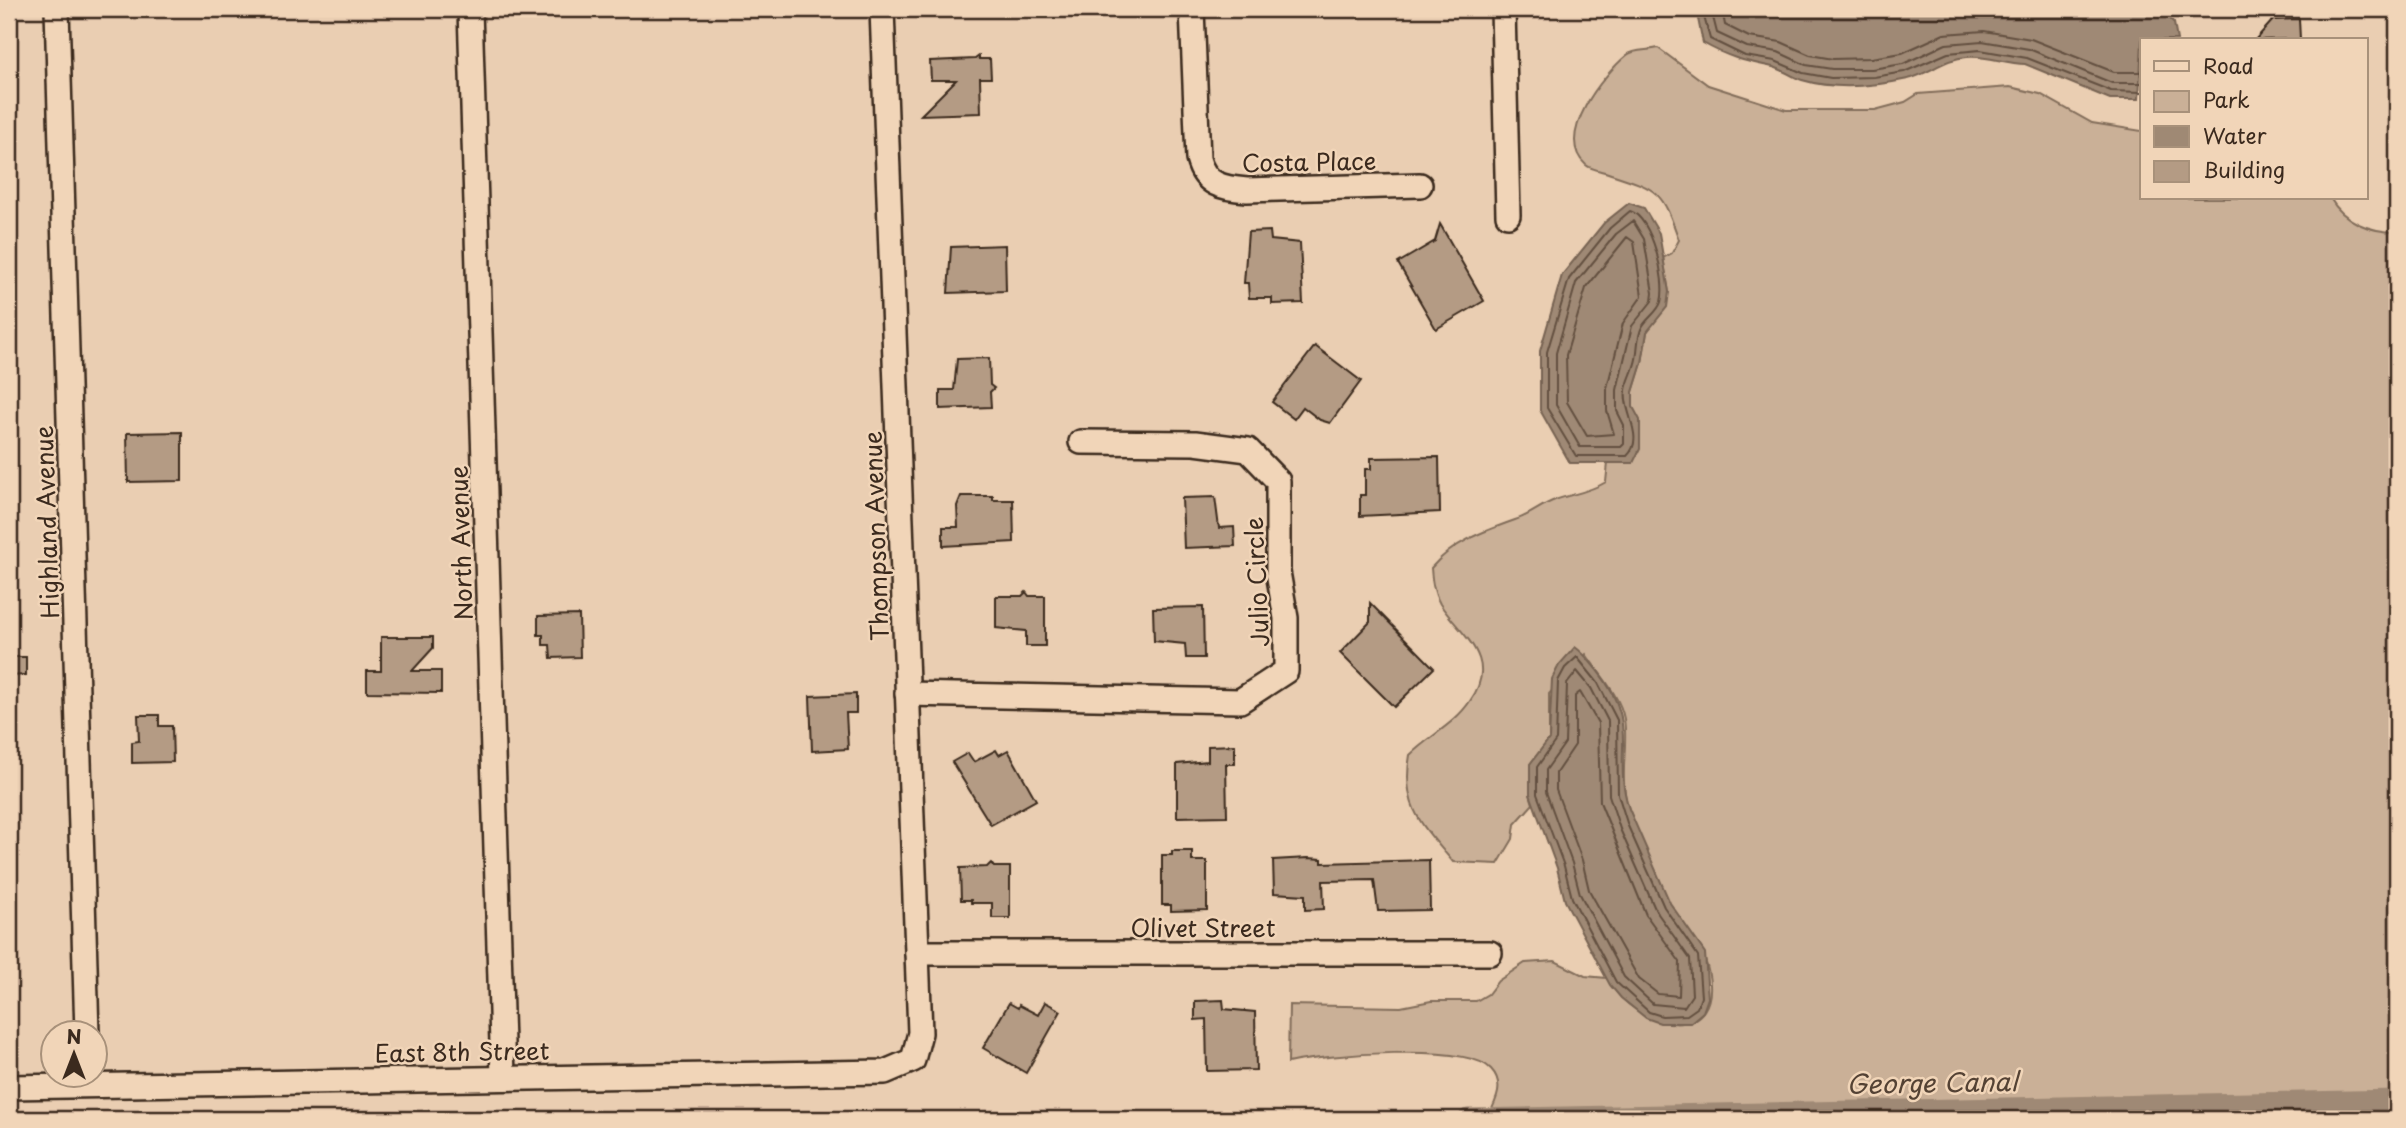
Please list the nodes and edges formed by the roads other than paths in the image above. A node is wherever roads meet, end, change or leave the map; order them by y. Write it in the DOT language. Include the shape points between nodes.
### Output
graph roads {
  1 [pos="57,9"];
  2 [pos="470,9"];
  3 [pos="882,9"];
  4 [pos="1192,9"];
  5 [pos="1503,9"];
  6 [pos="1420,185"];
  7 [pos="1508,215"];
  8 [pos="1081,442"];
  9 [pos="907,694"];
  10 [pos="917,953"];
  11 [pos="1490,953"];
  12 [pos="87,1020"];
  13 [pos="913,1060"];
  14 [pos="503,1076"];
  15 [pos="108,1080"];
  16 [pos="38,1084"];
  17 [pos="9,1087"];
  1 -- 12 [label="street, Highland Avenue"];
  2 -- 14 [label="street, North Avenue"];
  3 -- 9 [label="street, Thompson Avenue"];
  4 -- 6 [label="street, Costa Place" via="1198,159 1211,182 1247,190"];
  5 -- 7 [label="street"];
  8 -- 9 [label="street, Julio Circle" via="1195,443 1248,450 1278,481 1278,572 1286,618 1286,671 1240,701"];
  9 -- 10 [label="street, Thompson Avenue"];
  10 -- 11 [label="street, Olivet Street"];
  10 -- 13 [label="street, Thompson Avenue" via="920,1032"];
  13 -- 14 [label="street, East 8th Street" via="885,1072"];
  14 -- 15 [label="street, East 8th Street"];
  16 -- 17 [label="street, East 8th Street"];
}
